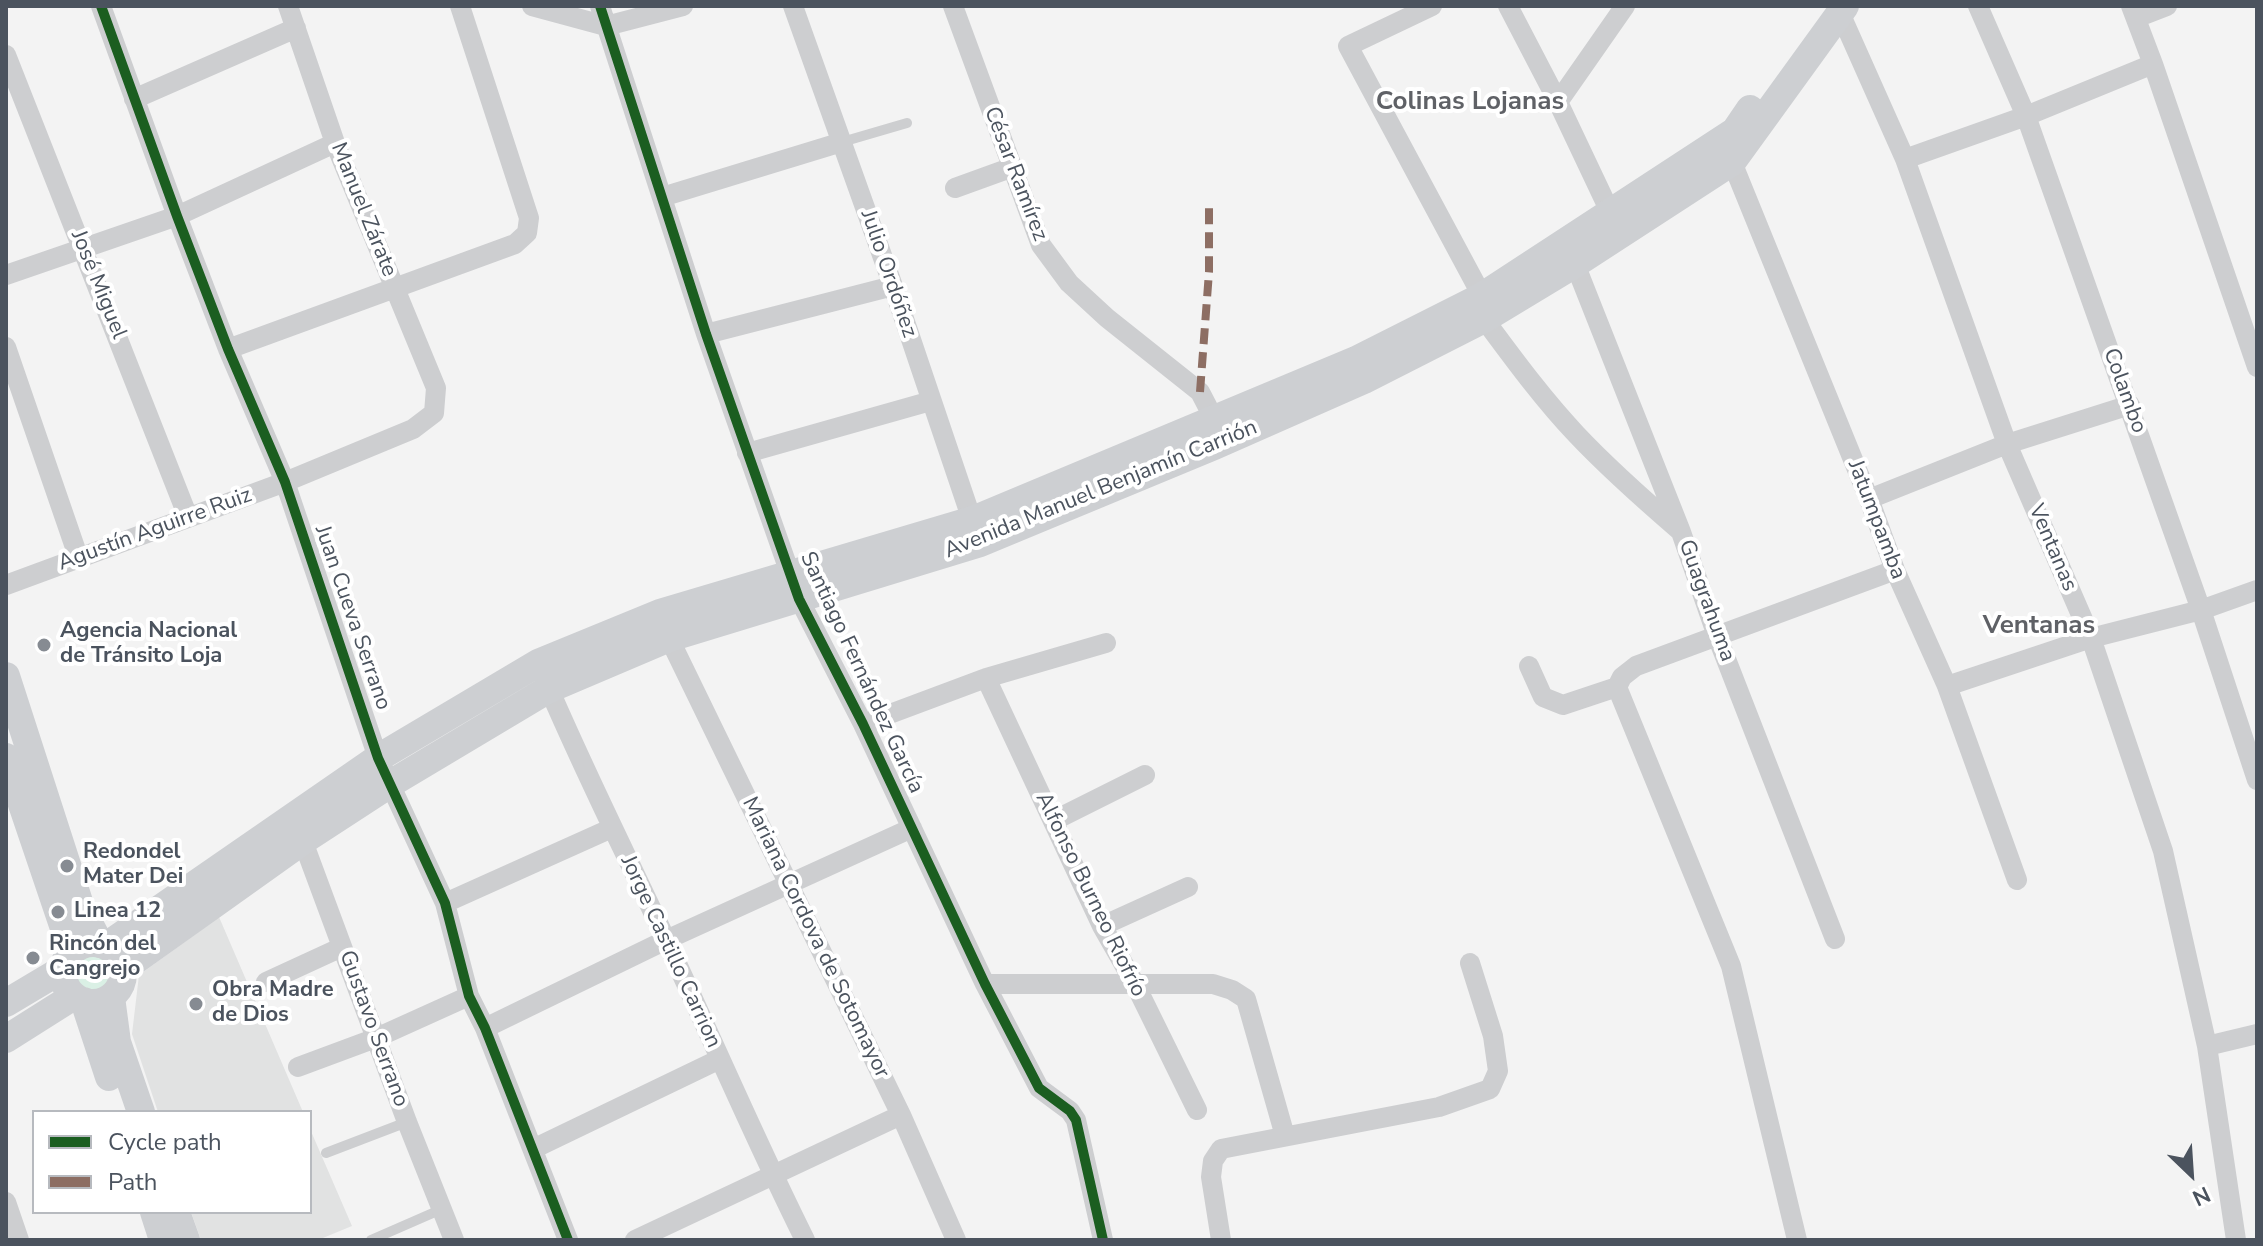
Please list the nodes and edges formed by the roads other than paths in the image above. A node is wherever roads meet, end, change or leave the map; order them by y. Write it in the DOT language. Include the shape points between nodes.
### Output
graph roads {
  1 [pos="101,6"];
  2 [pos="288,6"];
  3 [pos="460,6"];
  4 [pos="532,6"];
  5 [pos="600,6"];
  6 [pos="683,6"];
  7 [pos="793,6"];
  8 [pos="953,6"];
  9 [pos="1432,6"];
  10 [pos="1508,6"];
  11 [pos="1625,6"];
  12 [pos="1978,6"];
  13 [pos="2167,6"];
  14 [pos="1836,8"];
  15 [pos="2133,12"];
  16 [pos="606,26"];
  17 [pos="296,28"];
  18 [pos="6,55"];
  19 [pos="2153,64"];
  20 [pos="134,99"];
  21 [pos="1558,102"];
  22 [pos="2026,116"];
  23 [pos="907,123"];
  24 [pos="842,142"];
  25 [pos="335,143"];
  26 [pos="1905,159"];
  27 [pos="1732,162"];
  28 [pos="1013,167"];
  29 [pos="955,188"];
  30 [pos="662,197"];
  31 [pos="1611,214"];
  32 [pos="177,216"];
  33 [pos="83,248"];
  34 [pos="1575,264"];
  35 [pos="6,275"];
  36 [pos="893,286"];
  37 [pos="395,287"];
  38 [pos="1486,310"];
  39 [pos="706,334"];
  40 [pos="6,347"];
  41 [pos="228,349"];
  42 [pos="2257,367"];
  43 [pos="931,401"];
  44 [pos="2130,405"];
  45 [pos="434,413"];
  46 [pos="1214,419"];
  47 [pos="2007,444"];
  48 [pos="747,453"];
  49 [pos="285,482"];
  50 [pos="1869,499"];
  51 [pos="188,517"];
  52 [pos="976,531"];
  53 [pos="1681,532"];
  54 [pos="79,559"];
  55 [pos="1895,570"];
  56 [pos="6,585"];
  57 [pos="794,587"];
  58 [pos="2257,590"];
  59 [pos="2201,610"];
  60 [pos="1717,636"];
  61 [pos="669,638"];
  62 [pos="2091,638"];
  63 [pos="1106,643"];
  64 [pos="1529,666"];
  65 [pos="6,676"];
  66 [pos="544,676"];
  67 [pos="986,678"];
  68 [pos="1947,686"];
  69 [pos="1617,687"];
  70 [pos="863,724"];
  71 [pos="6,757"];
  72 [pos="378,758"];
  73 [pos="1145,775"];
  74 [pos="2257,780"];
  75 [pos="390,784"];
  76 [pos="1053,821"];
  77 [pos="612,828"];
  78 [pos="912,828"];
  79 [pos="299,829"];
  80 [pos="2017,880"];
  81 [pos="789,885"];
  82 [pos="1188,887"];
  83 [pos="445,903"];
  84 [pos="1102,926"];
  85 [pos="1835,939"];
  86 [pos="666,940"];
  87 [pos="103,945"];
  88 [pos="342,947"];
  89 [pos="68,960"];
  90 [pos="1470,963"];
  91 [pos="123,969"];
  92 [pos="266,982"];
  93 [pos="985,984"];
  94 [pos="1135,984"];
  95 [pos="469,996"];
  96 [pos="90,998"];
  97 [pos="6,1003"];
  98 [pos="485,1028"];
  99 [pos="2257,1034"];
  100 [pos="376,1038"];
  101 [pos="6,1039"];
  102 [pos="2207,1046"];
  103 [pos="720,1059"];
  104 [pos="298,1067"];
  105 [pos="129,1105"];
  106 [pos="1197,1110"];
  107 [pos="901,1115"];
  108 [pos="407,1122"];
  109 [pos="1285,1136"];
  110 [pos="533,1149"];
  111 [pos="326,1153"];
  112 [pos="773,1176"];
  113 [pos="6,1202"];
  114 [pos="442,1209"];
  115 [pos="155,1214"];
  116 [pos="177,1214"];
  117 [pos="19,1240"];
  118 [pos="163,1240"];
  119 [pos="186,1240"];
  120 [pos="371,1240"];
  121 [pos="454,1240"];
  122 [pos="568,1240"];
  123 [pos="635,1240"];
  124 [pos="805,1240"];
  125 [pos="956,1240"];
  126 [pos="1103,1240"];
  127 [pos="1221,1240"];
  128 [pos="1797,1240"];
  129 [pos="2236,1240"];
  1 -- 20 [label="street, Juan Cueva Serrano"];
  2 -- 17 [label="street, Manuel Zárate"];
  3 -- 37 [label="street" via="529,218 527,233 515,244"];
  4 -- 16 [label="street"];
  5 -- 16 [label="street, Santiago Fernández García"];
  6 -- 16 [label="street"];
  7 -- 24 [label="street, Julio Ordóñez"];
  8 -- 28 [label="street, César Ramírez"];
  9 -- 38 [label="street" via="1348,46"];
  10 -- 21 [label="street"];
  11 -- 21 [label="street"];
  12 -- 22 [label="street, Colambo"];
  13 -- 15 [label="street"];
  14 -- 26 [label="street, Ventanas"];
  14 -- 27 [label="main road, Avenida Manuel Benjamín Carrión"];
  14 -- 31 [label="main road, Avenida Manuel Benjamín Carrión" via="1735,131"];
  15 -- 19 [label="street"];
  16 -- 30 [label="street, Santiago Fernández García"];
  17 -- 20 [label="street"];
  17 -- 25 [label="street, Manuel Zárate"];
  18 -- 33 [label="street, José Miguel"];
  19 -- 22 [label="street"];
  19 -- 42 [label="street"];
  20 -- 32 [label="street, Juan Cueva Serrano"];
  21 -- 31 [label="street"];
  22 -- 26 [label="street"];
  22 -- 44 [label="street, Colambo"];
  23 -- 24 [label="lane"];
  24 -- 30 [label="street"];
  24 -- 36 [label="street, Julio Ordóñez"];
  25 -- 32 [label="street"];
  25 -- 37 [label="street, Manuel Zárate"];
  26 -- 47 [label="street, Ventanas"];
  27 -- 34 [label="main road, Avenida Manuel Benjamín Carrión"];
  27 -- 50 [label="street, Jatumpamba"];
  28 -- 29 [label="street"];
  28 -- 46 [label="street, César Ramírez" via="1041,245 1069,283 1200,392"];
  30 -- 39 [label="street, Santiago Fernández García"];
  31 -- 38 [label="main road, Avenida Manuel Benjamín Carrión"];
  32 -- 33 [label="street"];
  32 -- 41 [label="street, Juan Cueva Serrano"];
  33 -- 35 [label="street"];
  33 -- 51 [label="street, José Miguel"];
  34 -- 38 [label="main road, Avenida Manuel Benjamín Carrión"];
  34 -- 53 [label="street, Guagrahuma"];
  36 -- 39 [label="street"];
  36 -- 43 [label="street, Julio Ordóñez"];
  37 -- 41 [label="street"];
  37 -- 45 [label="street, Manuel Zárate" via="436,388"];
  38 -- 46 [label="main road, Avenida Manuel Benjamín Carrión"];
  38 -- 52 [label="main road, Avenida Manuel Benjamín Carrión" via="1364,380 1214,446"];
  38 -- 53 [label="street" via="1527,377 1575,433"];
  39 -- 48 [label="street, Santiago Fernández García"];
  40 -- 54 [label="street"];
  41 -- 49 [label="street, Juan Cueva Serrano"];
  43 -- 48 [label="street"];
  43 -- 52 [label="street, Julio Ordóñez"];
  44 -- 47 [label="street"];
  44 -- 59 [label="street, Colambo"];
  45 -- 49 [label="street, Agustín Aguirre Ruiz" via="413,429"];
  46 -- 52 [label="main road, Avenida Manuel Benjamín Carrión"];
  47 -- 50 [label="street"];
  47 -- 62 [label="street, Ventanas"];
  48 -- 57 [label="street, Santiago Fernández García"];
  49 -- 51 [label="street, Agustín Aguirre Ruiz"];
  49 -- 72 [label="street, Juan Cueva Serrano"];
  50 -- 55 [label="street, Jatumpamba"];
  51 -- 54 [label="street, Agustín Aguirre Ruiz"];
  52 -- 57 [label="main road, Avenida Manuel Benjamín Carrión"];
  53 -- 60 [label="street, Guagrahuma"];
  54 -- 56 [label="street, Agustín Aguirre Ruiz"];
  55 -- 60 [label="street"];
  55 -- 68 [label="street, Jatumpamba"];
  57 -- 61 [label="main road, Avenida Manuel Benjamín Carrión"];
  57 -- 66 [label="main road, Avenida Manuel Benjamín Carrión" via="660,613"];
  57 -- 70 [label="street, Santiago Fernández García"];
  58 -- 59 [label="street"];
  59 -- 62 [label="street"];
  59 -- 74 [label="street, Colambo"];
  60 -- 69 [label="street" via="1636,666"];
  60 -- 85 [label="street, Guagrahuma"];
  61 -- 66 [label="main road, Avenida Manuel Benjamín Carrión"];
  61 -- 81 [label="street, Mariana Cordova de Sotomayor"];
  62 -- 68 [label="street"];
  62 -- 102 [label="street, Ventanas" via="2163,851"];
  63 -- 67 [label="street"];
  64 -- 69 [label="street" via="1543,697 1563,705"];
  65 -- 87 [label="main road" via="81,908"];
  66 -- 72 [label="main road, Avenida Manuel Benjamín Carrión"];
  66 -- 75 [label="main road, Avenida Manuel Benjamín Carrión"];
  66 -- 77 [label="street, Jorge Castillo Carrion"];
  67 -- 70 [label="street"];
  67 -- 76 [label="street, Alfonso Burneo Riofrío"];
  68 -- 80 [label="street, Jatumpamba"];
  69 -- 128 [label="street" via="1731,966"];
  70 -- 78 [label="street, Santiago Fernández García"];
  71 -- 89 [label="main road"];
  72 -- 75 [label="street, Juan Cueva Serrano"];
  72 -- 79 [label="main road, Avenida Manuel Benjamín Carrión"];
  73 -- 76 [label="street"];
  75 -- 79 [label="main road, Avenida Manuel Benjamín Carrión"];
  75 -- 83 [label="street, Juan Cueva Serrano"];
  76 -- 84 [label="street, Alfonso Burneo Riofrío"];
  77 -- 83 [label="street"];
  77 -- 86 [label="street, Jorge Castillo Carrion"];
  78 -- 81 [label="street"];
  78 -- 93 [label="street, Santiago Fernández García"];
  79 -- 87 [label="main road, Avenida Manuel Benjamín Carrión"];
  79 -- 88 [label="street, Gustavo Serrano"];
  79 -- 91 [label="main road, Avenida Manuel Benjamín Carrión"];
  81 -- 86 [label="street"];
  81 -- 107 [label="street, Mariana Cordova de Sotomayor"];
  82 -- 84 [label="street"];
  83 -- 95 [label="street, Juan Cueva Serrano"];
  84 -- 94 [label="street, Alfonso Burneo Riofrío"];
  86 -- 98 [label="street"];
  86 -- 103 [label="street, Jorge Castillo Carrion"];
  87 -- 89 [label="main road" via="81,946"];
  87 -- 91 [label="main road"];
  88 -- 92 [label="street"];
  88 -- 100 [label="street, Gustavo Serrano"];
  89 -- 96 [label="main road" via="67,988"];
  89 -- 97 [label="main road"];
  90 -- 109 [label="street" via="1495,1048 1498,1071 1490,1089 1439,1107"];
  91 -- 96 [label="main road" via="118,989"];
  93 -- 94 [label="street"];
  93 -- 126 [label="street, Santiago Fernández García" via="1039,1088 1076,1120"];
  94 -- 106 [label="street, Alfonso Burneo Riofrío"];
  94 -- 109 [label="street" via="1213,984 1246,999"];
  95 -- 98 [label="street, Juan Cueva Serrano"];
  95 -- 100 [label="street"];
  96 -- 101 [label="main road"];
  96 -- 105 [label="main road"];
  98 -- 110 [label="street, Juan Cueva Serrano"];
  99 -- 102 [label="street"];
  100 -- 104 [label="street"];
  100 -- 108 [label="street, Gustavo Serrano"];
  102 -- 129 [label="street, Ventanas"];
  103 -- 110 [label="street"];
  103 -- 112 [label="street, Jorge Castillo Carrion"];
  107 -- 112 [label="street"];
  107 -- 125 [label="street, Mariana Cordova de Sotomayor"];
  108 -- 111 [label="lane"];
  108 -- 114 [label="street, Gustavo Serrano"];
  109 -- 127 [label="street" via="1221,1149 1213,1161"];
  110 -- 122 [label="street, Juan Cueva Serrano"];
  112 -- 123 [label="street"];
  112 -- 124 [label="street, Jorge Castillo Carrion"];
  113 -- 117 [label="street"];
  114 -- 120 [label="lane"];
  114 -- 121 [label="street, Gustavo Serrano"];
  115 -- 118 [label="main road"];
  116 -- 119 [label="main road"];
}
